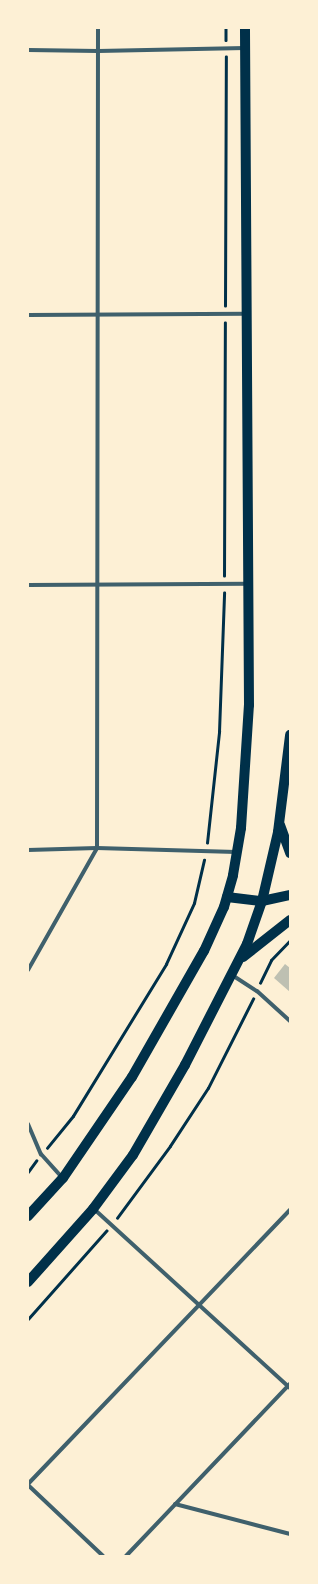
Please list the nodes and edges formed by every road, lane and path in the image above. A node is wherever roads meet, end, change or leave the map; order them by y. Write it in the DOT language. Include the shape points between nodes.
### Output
graph roads {
  1 [pos="98,28"];
  2 [pos="226,28"];
  3 [pos="245,28"];
  4 [pos="226,48"];
  5 [pos="245,48"];
  6 [pos="28,50"];
  7 [pos="98,51"];
  8 [pos="225,314"];
  9 [pos="246,314"];
  10 [pos="28,315"];
  11 [pos="98,316"];
  12 [pos="224,584"];
  13 [pos="249,584"];
  14 [pos="28,585"];
  15 [pos="98,585"];
  16 [pos="290,735"];
  17 [pos="280,819"];
  18 [pos="97,848"];
  19 [pos="28,850"];
  20 [pos="206,851"];
  21 [pos="238,852"];
  22 [pos="290,853"];
  23 [pos="290,895"];
  24 [pos="227,898"];
  25 [pos="262,901"];
  26 [pos="290,920"];
  27 [pos="290,940"];
  28 [pos="238,963"];
  29 [pos="28,970"];
  30 [pos="232,974"];
  31 [pos="257,991"];
  32 [pos="290,1021"];
  33 [pos="28,1124"];
  34 [pos="42,1154"];
  35 [pos="28,1172"];
  36 [pos="63,1178"];
  37 [pos="94,1209"];
  38 [pos="290,1210"];
  39 [pos="28,1216"];
  40 [pos="112,1225"];
  41 [pos="28,1282"];
  42 [pos="199,1305"];
  43 [pos="28,1319"];
  44 [pos="289,1386"];
  45 [pos="28,1484"];
  46 [pos="175,1504"];
  47 [pos="290,1534"];
  48 [pos="103,1556"];
  49 [pos="126,1556"];
  1 -- 7 [label="street"];
  2 -- 4 [label="path"];
  3 -- 5 [label="main road"];
  4 -- 5 [label="street"];
  4 -- 7 [label="street"];
  4 -- 8 [label="path"];
  5 -- 9 [label="main road"];
  6 -- 7 [label="street"];
  7 -- 11 [label="street"];
  8 -- 9 [label="street"];
  8 -- 11 [label="street"];
  8 -- 12 [label="path"];
  9 -- 13 [label="main road"];
  10 -- 11 [label="street"];
  11 -- 15 [label="street"];
  12 -- 13 [label="street"];
  12 -- 15 [label="street"];
  12 -- 20 [label="path" via="219,732"];
  13 -- 21 [label="main road" via="249,705"];
  14 -- 15 [label="street"];
  15 -- 18 [label="street"];
  16 -- 17 [label="main road"];
  17 -- 22 [label="main road" via="281,832"];
  17 -- 25 [label="main road"];
  18 -- 19 [label="street"];
  18 -- 20 [label="street"];
  18 -- 29 [label="street"];
  20 -- 21 [label="street"];
  20 -- 34 [label="path" via="194,903 166,964 73,1116"];
  21 -- 24 [label="main road"];
  23 -- 25 [label="main road"];
  24 -- 25 [label="main road"];
  24 -- 36 [label="main road" via="207,944 165,1022 98,1130"];
  25 -- 28 [label="main road"];
  26 -- 28 [label="main road" via="262,940"];
  27 -- 31 [label="path" via="271,960"];
  28 -- 30 [label="main road"];
  30 -- 31 [label="street"];
  30 -- 37 [label="main road" via="153,1122"];
  31 -- 32 [label="street"];
  31 -- 40 [label="path" via="208,1088 170,1146"];
  33 -- 34 [label="street"];
  34 -- 35 [label="path"];
  34 -- 36 [label="street"];
  36 -- 39 [label="main road"];
  37 -- 40 [label="street"];
  37 -- 41 [label="main road"];
  38 -- 42 [label="street"];
  40 -- 42 [label="street"];
  40 -- 43 [label="path"];
  42 -- 44 [label="street"];
  42 -- 45 [label="street"];
  44 -- 46 [label="street"];
  45 -- 48 [label="street"];
  46 -- 47 [label="street"];
  46 -- 49 [label="street"];
}
